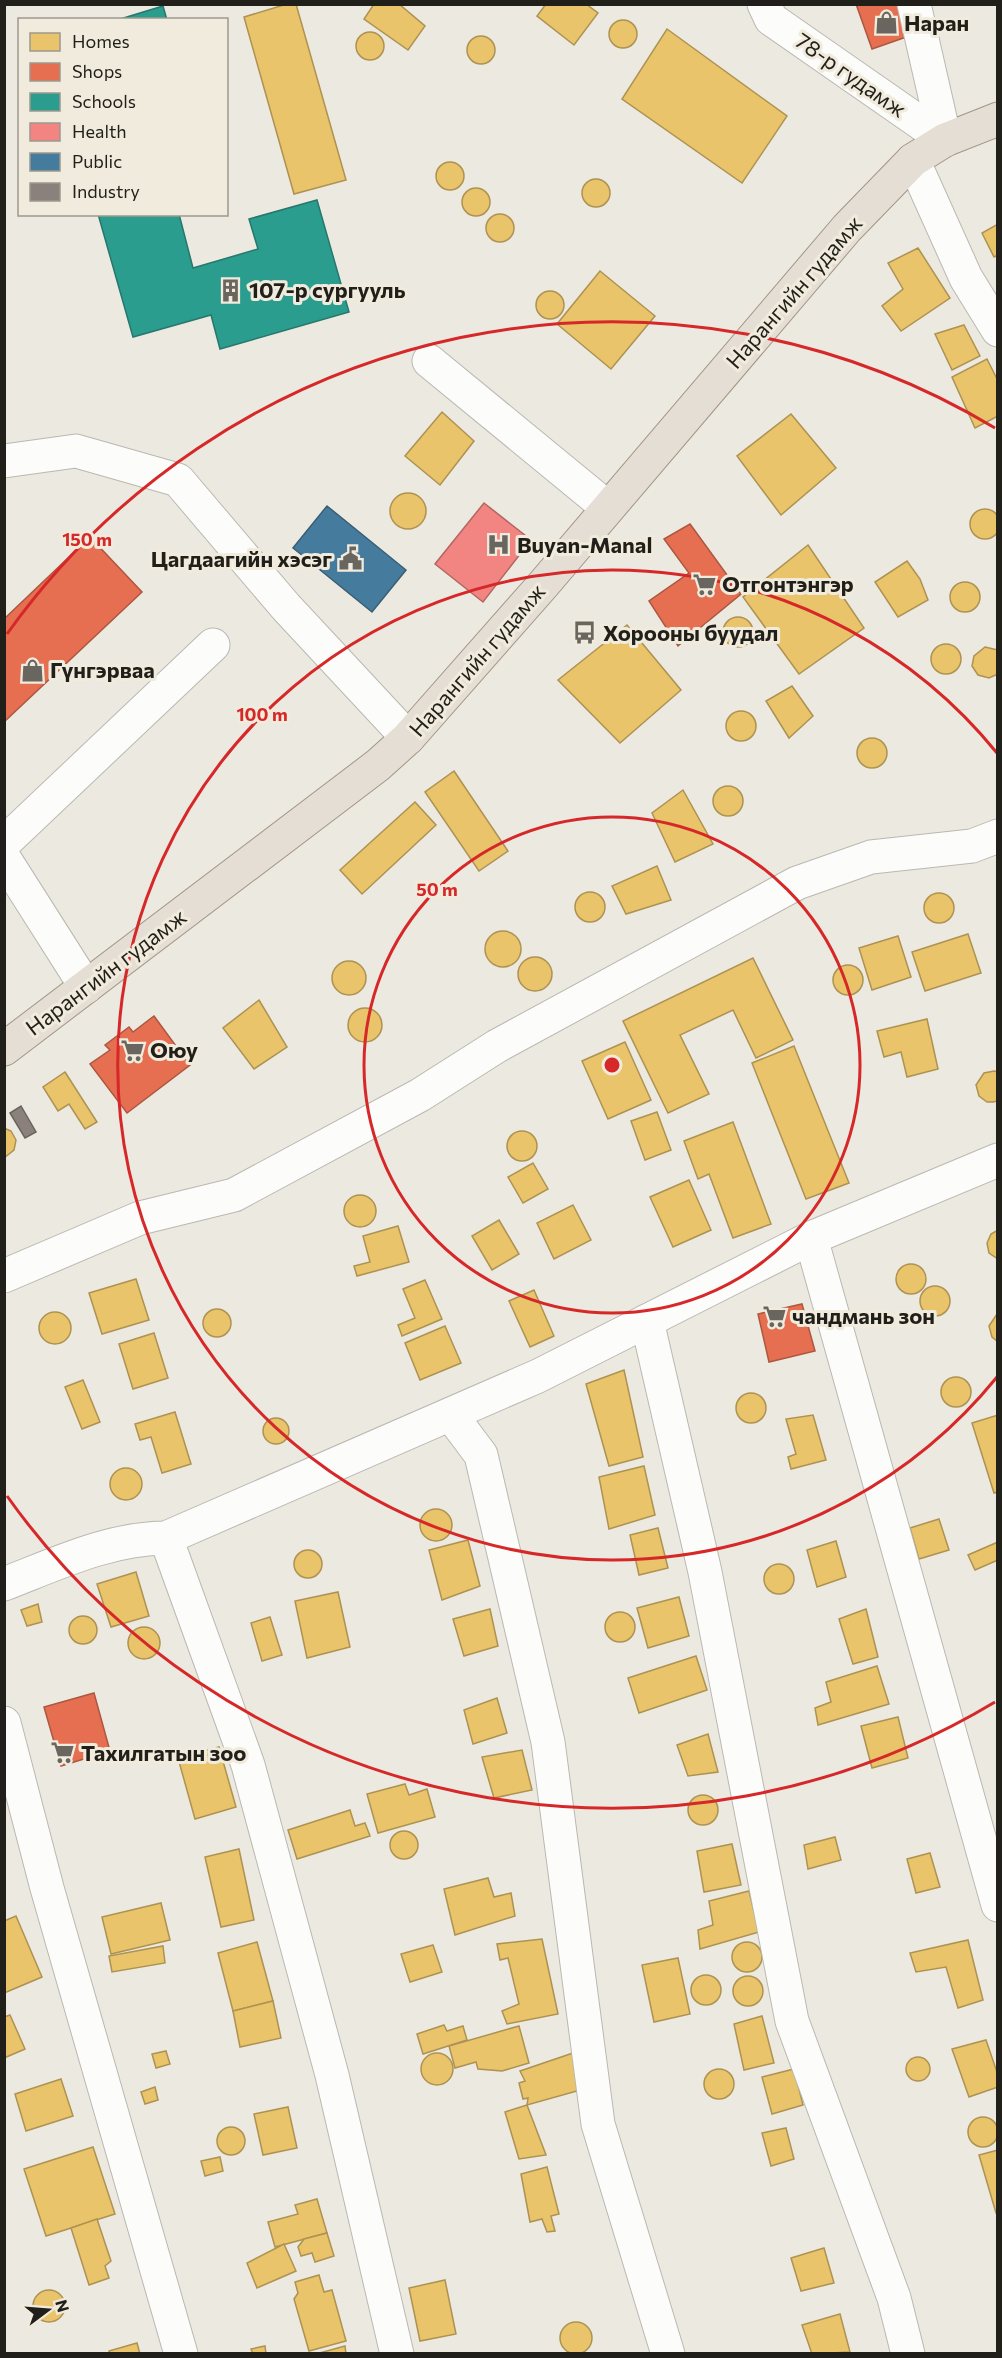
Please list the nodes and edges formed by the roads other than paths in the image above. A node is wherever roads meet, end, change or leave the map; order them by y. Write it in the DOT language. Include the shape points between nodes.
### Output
graph roads {
  1 [pos="914,4"];
  2 [pos="762,9"];
  3 [pos="998,119"];
  4 [pos="945,140"];
  5 [pos="913,160"];
  6 [pos="998,330"];
  7 [pos="429,361"];
  8 [pos="4,461"];
  9 [pos="608,508"];
  10 [pos="213,645"];
  11 [pos="408,738"];
  12 [pos="998,836"];
  13 [pos="4,843"];
  14 [pos="4,858"];
  15 [pos="86,987"];
  16 [pos="4,1049"];
  17 [pos="998,1160"];
  18 [pos="811,1238"];
  19 [pos="4,1276"];
  20 [pos="647,1321"];
  21 [pos="451,1415"];
  22 [pos="166,1538"];
  23 [pos="4,1584"];
  24 [pos="4,1723"];
  25 [pos="998,1905"];
  26 [pos="181,2354"];
  27 [pos="397,2354"];
  28 [pos="668,2354"];
  29 [pos="908,2354"];
  1 -- 4 [label="street"];
  2 -- 4 [label="street, 78-р гудамж"];
  3 -- 4 [label="main road, Нарангийн гудамж"];
  4 -- 5 [label="main road, Нарангийн гудамж"];
  5 -- 6 [label="street" via="966,278"];
  5 -- 9 [label="main road, Нарангийн гудамж" via="848,228"];
  7 -- 9 [label="street"];
  8 -- 11 [label="street" via="76,450 178,480 286,607"];
  9 -- 11 [label="main road, Нарангийн гудамж"];
  10 -- 13 [label="street"];
  11 -- 15 [label="main road, Нарангийн гудамж" via="378,765"];
  12 -- 19 [label="street" via="972,846 871,857 797,883 234,1195 140,1218"];
  14 -- 15 [label="street"];
  15 -- 16 [label="main road, Нарангийн гудамж"];
  17 -- 18 [label="street"];
  18 -- 20 [label="street"];
  18 -- 25 [label="street"];
  20 -- 21 [label="street"];
  20 -- 29 [label="street" via="705,1572 792,2021 894,2298"];
  21 -- 22 [label="street"];
  21 -- 28 [label="street" via="481,1455 548,1742 598,2124"];
  22 -- 23 [label="street" via="118,1543"];
  22 -- 27 [label="street" via="248,1765 332,2075"];
  24 -- 26 [label="street" via="47,1888"];
}
